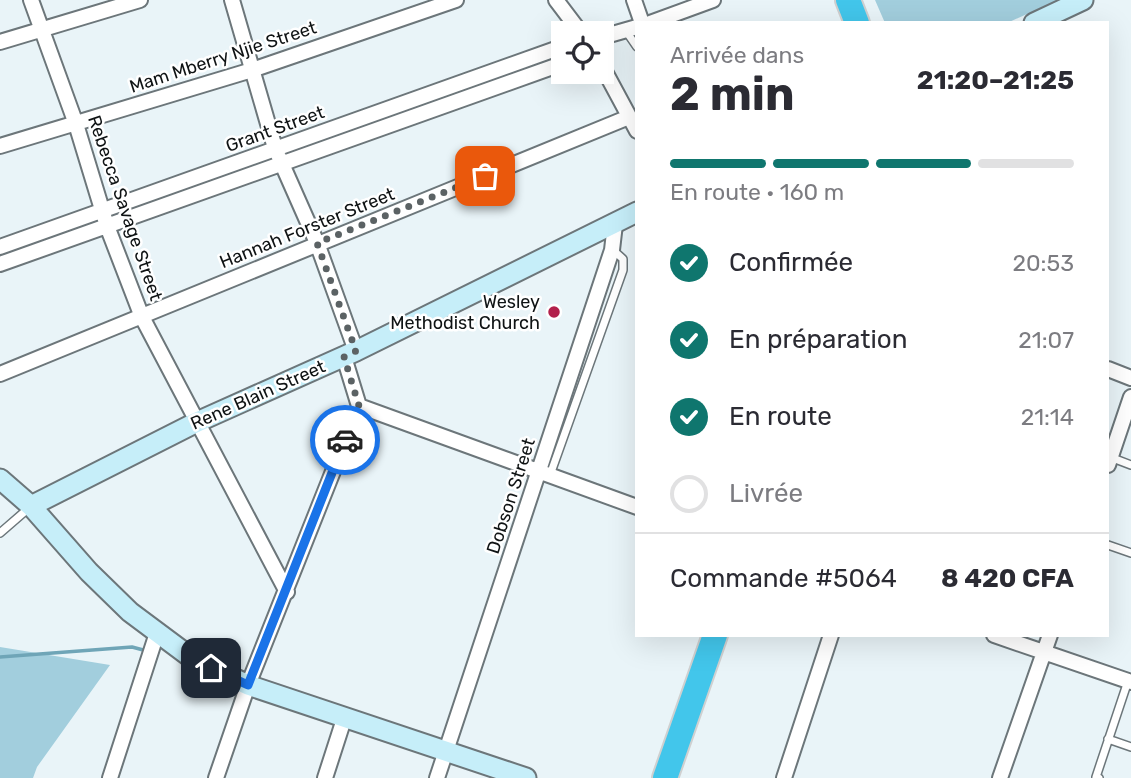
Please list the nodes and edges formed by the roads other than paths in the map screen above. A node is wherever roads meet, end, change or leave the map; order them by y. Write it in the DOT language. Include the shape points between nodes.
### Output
graph roads {
  1 [pos="31,0"];
  2 [pos="140,0"];
  3 [pos="232,0"];
  4 [pos="456,0"];
  5 [pos="556,0"];
  6 [pos="634,0"];
  7 [pos="713,0"];
  8 [pos="1083,0"];
  9 [pos="572,21"];
  10 [pos="641,21"];
  11 [pos="655,21"];
  12 [pos="1038,21"];
  13 [pos="40,29"];
  14 [pos="620,33"];
  15 [pos="0,42"];
  16 [pos="635,45"];
  17 [pos="551,51"];
  18 [pos="551,68"];
  19 [pos="252,70"];
  20 [pos="612,84"];
  21 [pos="629,117"];
  22 [pos="76,124"];
  23 [pos="635,128"];
  24 [pos="0,146"];
  25 [pos="275,148"];
  26 [pos="283,162"];
  27 [pos="102,210"];
  28 [pos="635,213"];
  29 [pos="615,224"];
  30 [pos="107,226"];
  31 [pos="317,243"];
  32 [pos="0,247"];
  33 [pos="0,264"];
  34 [pos="142,317"];
  35 [pos="350,354"];
  36 [pos="1109,369"];
  37 [pos="0,374"];
  38 [pos="1131,378"];
  39 [pos="1131,397"];
  40 [pos="359,406"];
  41 [pos="195,423"];
  42 [pos="1109,461"];
  43 [pos="1131,465"];
  44 [pos="544,475"];
  45 [pos="0,479"];
  46 [pos="31,506"];
  47 [pos="635,506"];
  48 [pos="0,533"];
  49 [pos="1109,545"];
  50 [pos="1131,553"];
  51 [pos="287,592"];
  52 [pos="158,633"];
  53 [pos="714,637"];
  54 [pos="830,637"];
  55 [pos="998,637"];
  56 [pos="1049,637"];
  57 [pos="1044,654"];
  58 [pos="1129,682"];
  59 [pos="248,685"];
  60 [pos="345,716"];
  61 [pos="1108,739"];
  62 [pos="1131,747"];
  63 [pos="446,751"];
  64 [pos="110,778"];
  65 [pos="216,778"];
  66 [pos="325,778"];
  67 [pos="437,778"];
  68 [pos="526,778"];
  69 [pos="665,778"];
  70 [pos="784,778"];
  71 [pos="1000,778"];
  72 [pos="1099,778"];
  1 -- 13 [label="street, Rebecca Savage Street"];
  2 -- 13 [label="street"];
  3 -- 19 [label="street"];
  4 -- 19 [label="street, Mam Mberry Njie Street"];
  5 -- 9 [label="street"];
  6 -- 10 [label="street"];
  7 -- 11 [label="street"];
  8 -- 12 [label="street"];
  13 -- 15 [label="street"];
  13 -- 22 [label="street, Rebecca Savage Street"];
  14 -- 16 [label="lane"];
  17 -- 25 [label="street, Grant Street"];
  18 -- 26 [label="street, Grant Street"];
  19 -- 22 [label="street, Mam Mberry Njie Street"];
  19 -- 25 [label="street"];
  20 -- 21 [label="street"];
  21 -- 23 [label="street"];
  21 -- 31 [label="street, Hannah Forster Street"];
  22 -- 24 [label="street, Mam Mberry Njie Street"];
  22 -- 27 [label="street, Rebecca Savage Street"];
  25 -- 26 [label="street"];
  25 -- 27 [label="street, Grant Street"];
  26 -- 30 [label="street, Grant Street"];
  26 -- 31 [label="street"];
  27 -- 30 [label="street, Rebecca Savage Street"];
  27 -- 32 [label="street, Grant Street"];
  28 -- 29 [label="street, Rene Blain Street"];
  29 -- 35 [label="street, Rene Blain Street"];
  29 -- 44 [label="street, Dobson Street" via="612,250"];
  30 -- 33 [label="street, Grant Street"];
  30 -- 34 [label="street, Rebecca Savage Street"];
  31 -- 34 [label="street, Hannah Forster Street"];
  31 -- 35 [label="street"];
  34 -- 37 [label="street, Hannah Forster Street"];
  34 -- 41 [label="street, Rebecca Savage Street"];
  35 -- 40 [label="street"];
  35 -- 41 [label="street, Rene Blain Street"];
  36 -- 38 [label="street"];
  39 -- 42 [label="street"];
  40 -- 44 [label="street"];
  40 -- 51 [label="street"];
  41 -- 46 [label="street, Rene Blain Street"];
  41 -- 51 [label="street, Rebecca Savage Street"];
  42 -- 43 [label="lane"];
  44 -- 47 [label="street"];
  44 -- 63 [label="street, Dobson Street"];
  45 -- 46 [label="street"];
  46 -- 48 [label="lane"];
  46 -- 52 [label="street" via="89,572"];
  49 -- 50 [label="lane"];
  51 -- 59 [label="street"];
  52 -- 59 [label="street" via="193,659"];
  52 -- 64 [label="street"];
  53 -- 69 [label="highway"];
  54 -- 70 [label="street"];
  55 -- 57 [label="street"];
  56 -- 57 [label="street"];
  57 -- 58 [label="street"];
  57 -- 71 [label="street"];
  58 -- 61 [label="lane"];
  59 -- 60 [label="street"];
  59 -- 65 [label="street"];
  60 -- 63 [label="street"];
  60 -- 66 [label="street"];
  61 -- 62 [label="lane"];
  61 -- 72 [label="lane"];
  63 -- 67 [label="street, Dobson Street"];
  63 -- 68 [label="street"];
}
